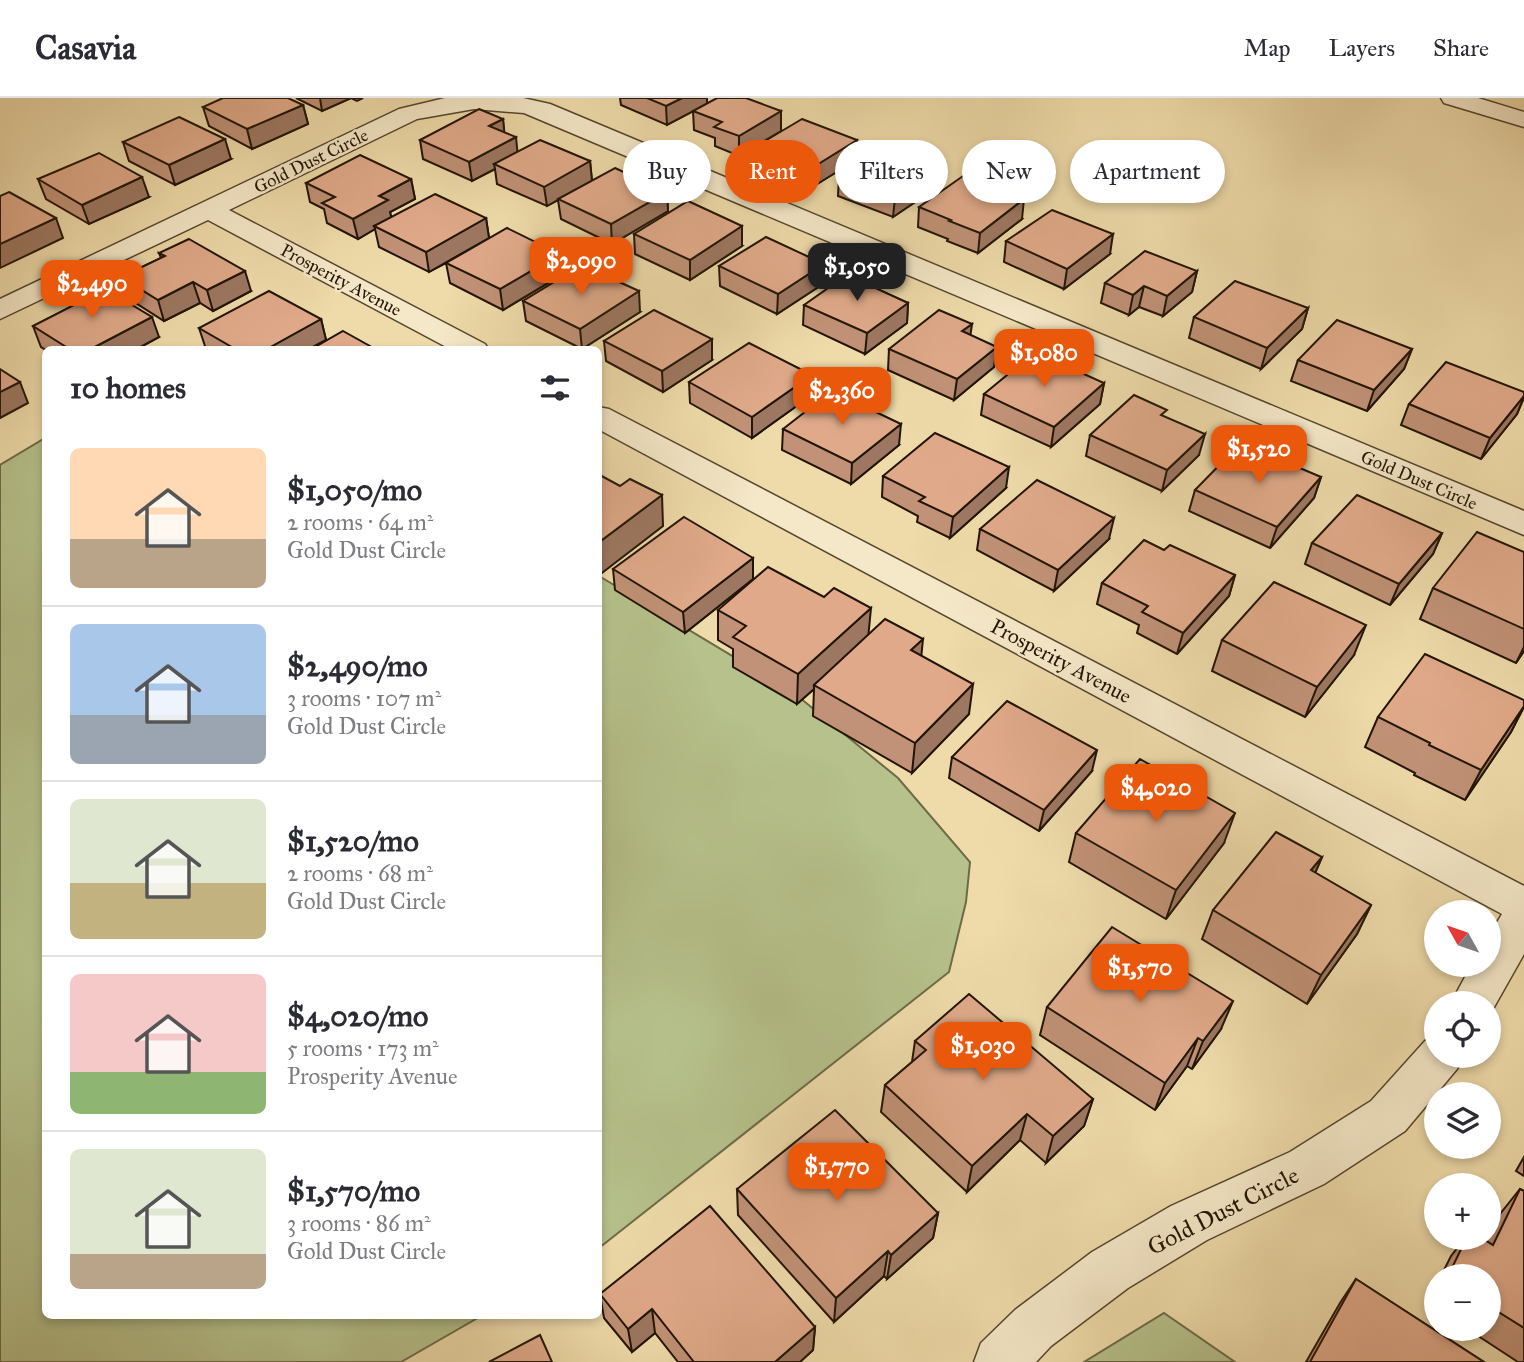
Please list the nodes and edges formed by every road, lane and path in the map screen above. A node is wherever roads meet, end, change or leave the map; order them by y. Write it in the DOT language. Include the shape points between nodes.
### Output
graph roads {
  1 [pos="1453,98"];
  2 [pos="1524,120"];
  3 [pos="209,210"];
  4 [pos="0,310"];
  5 [pos="466,346"];
  6 [pos="602,418"];
  7 [pos="1524,524"];
  8 [pos="1524,906"];
  9 [pos="1524,915"];
  10 [pos="1480,991"];
  11 [pos="1430,1068"];
  12 [pos="1000,1362"];
  1 -- 2 [label="street"];
  3 -- 4 [label="street, Gold Dust Circle"];
  3 -- 5 [label="street, Prosperity Avenue"];
  3 -- 7 [label="street, Gold Dust Circle" via="408,114 466,100 518,102"];
  6 -- 8 [label="street, Prosperity Avenue"];
  9 -- 10 [label="street"];
  11 -- 12 [label="street, Gold Dust Circle" via="1388,1116 1307,1168 1189,1223 1110,1270 1033,1328"];
}
